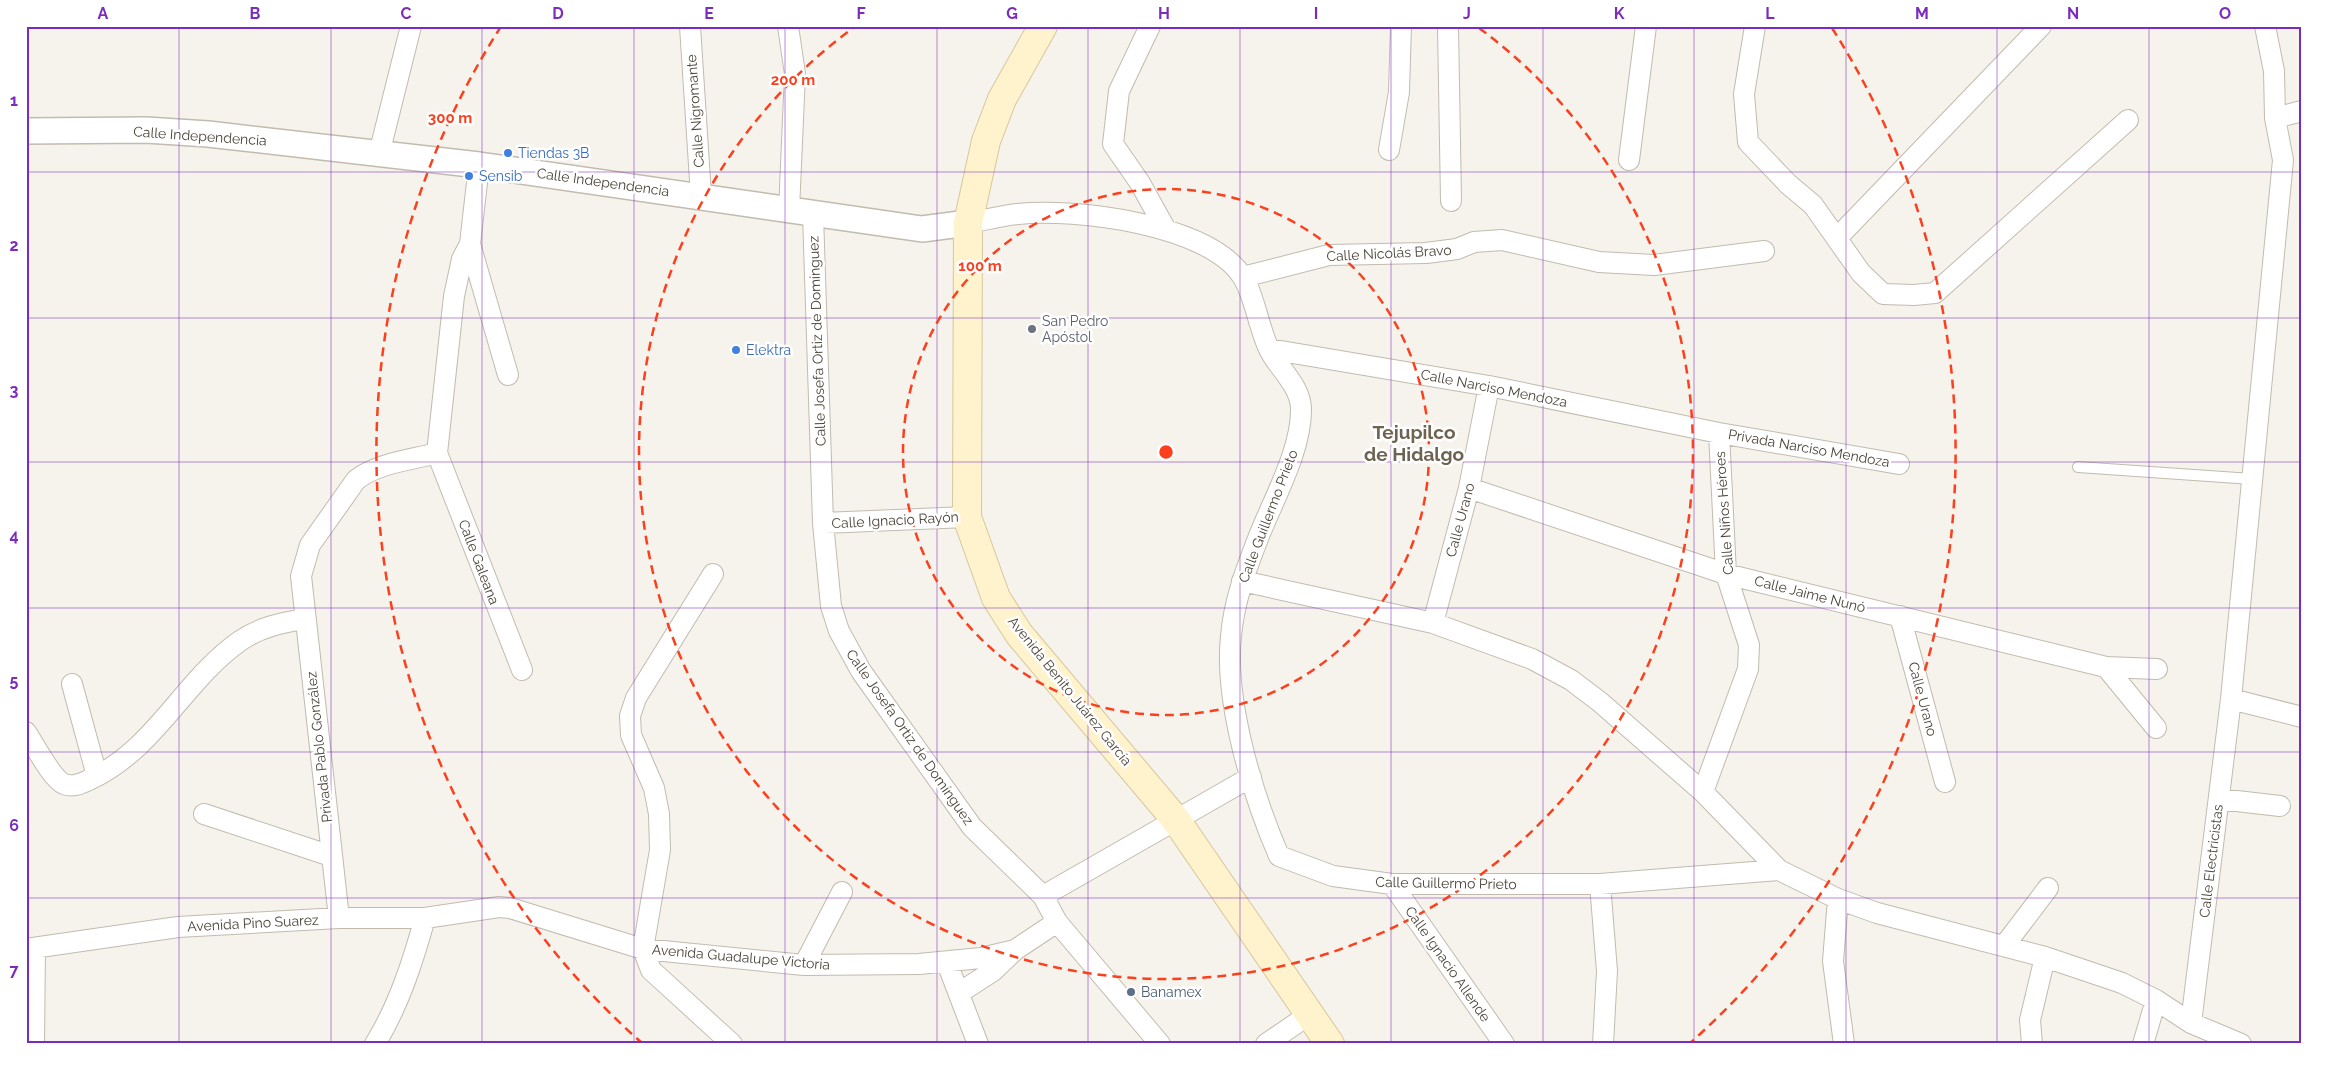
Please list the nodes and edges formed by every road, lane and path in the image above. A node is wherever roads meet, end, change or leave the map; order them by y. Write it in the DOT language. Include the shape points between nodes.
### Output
graph roads {
  1 [pos="412,26"];
  2 [pos="690,26"];
  3 [pos="788,26"];
  4 [pos="1150,26"];
  5 [pos="1401,26"];
  6 [pos="1448,26"];
  7 [pos="1646,26"];
  8 [pos="1754,26"];
  9 [pos="2041,26"];
  10 [pos="1039,27"];
  11 [pos="2269,28"];
  12 [pos="2302,111"];
  13 [pos="2275,118"];
  14 [pos="2128,120"];
  15 [pos="26,131"];
  16 [pos="1389,150"];
  17 [pos="379,154"];
  18 [pos="1629,160"];
  19 [pos="479,165"];
  20 [pos="701,196"];
  21 [pos="1451,201"];
  22 [pos="801,212"];
  23 [pos="968,224"];
  24 [pos="1166,230"];
  25 [pos="1838,238"];
  26 [pos="470,244"];
  27 [pos="1764,251"];
  28 [pos="1243,276"];
  29 [pos="1269,349"];
  30 [pos="508,375"];
  31 [pos="1489,386"];
  32 [pos="1719,432"];
  33 [pos="437,453"];
  34 [pos="1898,464"];
  35 [pos="2078,467"];
  36 [pos="2252,479"];
  37 [pos="1469,488"];
  38 [pos="967,516"];
  39 [pos="823,523"];
  40 [pos="712,574"];
  41 [pos="1726,574"];
  42 [pos="1242,581"];
  43 [pos="1900,616"];
  44 [pos="304,619"];
  45 [pos="1433,623"];
  46 [pos="2106,667"];
  47 [pos="2157,669"];
  48 [pos="522,670"];
  49 [pos="72,684"];
  50 [pos="2230,698"];
  51 [pos="2302,717"];
  52 [pos="2156,728"];
  53 [pos="26,732"];
  54 [pos="97,776"];
  55 [pos="1251,777"];
  56 [pos="1946,782"];
  57 [pos="1703,792"];
  58 [pos="2219,799"];
  59 [pos="2280,806"];
  60 [pos="204,814"];
  61 [pos="1176,820"];
  62 [pos="331,856"];
  63 [pos="1780,870"];
  64 [pos="1392,884"];
  65 [pos="1600,884"];
  66 [pos="2048,888"];
  67 [pos="842,892"];
  68 [pos="1043,896"];
  69 [pos="1838,899"];
  70 [pos="481,909"];
  71 [pos="339,918"];
  72 [pos="425,918"];
  73 [pos="1057,922"];
  74 [pos="2004,946"];
  75 [pos="30,949"];
  76 [pos="642,949"];
  77 [pos="1015,950"];
  78 [pos="2045,957"];
  79 [pos="947,963"];
  80 [pos="804,965"];
  81 [pos="959,993"];
  82 [pos="2156,1000"];
  83 [pos="1310,1014"];
  84 [pos="2190,1023"];
  85 [pos="34,1044"];
  86 [pos="375,1044"];
  87 [pos="732,1044"];
  88 [pos="978,1044"];
  89 [pos="1160,1044"];
  90 [pos="1266,1044"];
  91 [pos="1330,1044"];
  92 [pos="1504,1044"];
  93 [pos="1602,1044"];
  94 [pos="1844,1044"];
  95 [pos="2032,1044"];
  96 [pos="2143,1044"];
  97 [pos="2241,1044"];
  1 -- 17 [label="street"];
  2 -- 20 [label="street, Calle Nigromante"];
  3 -- 22 [label="street, Calle Josefa Ortiz de Domínguez" via="795,74"];
  4 -- 24 [label="street" via="1119,91 1113,144"];
  5 -- 16 [label="street" via="1399,92"];
  6 -- 21 [label="street"];
  7 -- 18 [label="street"];
  8 -- 25 [label="street" via="1744,94 1748,142 1813,205"];
  9 -- 25 [label="street"];
  10 -- 23 [label="main road, Avenida Benito Juárez García" via="1002,100 986,141"];
  11 -- 13 [label="street, Calle Electricistas"];
  12 -- 13 [label="street"];
  13 -- 36 [label="street, Calle Electricistas" via="2283,160"];
  14 -- 25 [label="street" via="1935,293 1914,296 1883,294 1861,273"];
  15 -- 17 [label="street, Calle Independencia" via="146,130 208,134"];
  17 -- 19 [label="street, Calle Independencia"];
  19 -- 20 [label="street, Calle Independencia"];
  19 -- 26 [label="street"];
  20 -- 22 [label="street, Calle Independencia"];
  22 -- 23 [label="street, Calle Independencia" via="922,229"];
  22 -- 39 [label="street, Calle Josefa Ortiz de Domínguez"];
  23 -- 24 [label="street" via="1019,214 1073,214 1118,219"];
  23 -- 38 [label="main road, Avenida Benito Juárez García"];
  24 -- 28 [label="street" via="1222,256"];
  26 -- 30 [label="street"];
  26 -- 33 [label="street" via="462,259 454,296"];
  27 -- 28 [label="street, Calle Nicolás Bravo" via="1654,264 1599,262 1502,240 1474,242 1457,249 1426,254 1329,255"];
  28 -- 29 [label="street, Calle Guillermo Prieto"];
  29 -- 31 [label="street, Calle Narciso Mendoza"];
  29 -- 42 [label="street, Calle Guillermo Prieto" via="1295,388 1301,406 1298,438"];
  31 -- 32 [label="street, Calle Narciso Mendoza"];
  31 -- 37 [label="street, Calle Urano"];
  32 -- 34 [label="street, Privada Narciso Mendoza"];
  32 -- 41 [label="street, Calle Niños Héroes"];
  33 -- 44 [label="street, Privada Pablo González" via="370,471 356,480 310,545 301,576"];
  33 -- 48 [label="street, Calle Galeana"];
  35 -- 36 [label="lane"];
  36 -- 50 [label="street, Calle Electricistas"];
  37 -- 41 [label="street, Calle Jaime Nunó"];
  37 -- 45 [label="street, Calle Urano"];
  38 -- 39 [label="street, Calle Ignacio Rayón"];
  38 -- 61 [label="main road, Avenida Benito Juárez García" via="996,598 1019,634"];
  39 -- 68 [label="street, Calle Josefa Ortiz de Domínguez" via="831,606 838,631 861,670 972,827"];
  40 -- 76 [label="street" via="636,698 630,716 632,735 654,788 659,814 660,850"];
  41 -- 43 [label="street, Calle Jaime Nunó"];
  41 -- 57 [label="street, Calle Niños Héroes" via="1749,645 1748,669"];
  42 -- 45 [label="street"];
  42 -- 55 [label="street, Calle Guillermo Prieto" via="1231,636 1230,668 1232,696"];
  43 -- 46 [label="street, Calle Jaime Nunó"];
  43 -- 56 [label="street, Calle Urano"];
  44 -- 54 [label="street" via="270,625 239,641 220,657 138,748"];
  44 -- 62 [label="street, Privada Pablo González"];
  45 -- 57 [label="street" via="1532,658 1571,680"];
  46 -- 47 [label="street, Calle Jaime Nunó"];
  46 -- 52 [label="street"];
  49 -- 54 [label="street"];
  50 -- 51 [label="street"];
  50 -- 58 [label="street, Calle Electricistas"];
  53 -- 54 [label="street" via="55,776 65,785 78,785"];
  55 -- 61 [label="street"];
  55 -- 64 [label="street, Calle Guillermo Prieto" via="1279,856 1333,876"];
  57 -- 63 [label="street"];
  58 -- 59 [label="street"];
  58 -- 84 [label="street, Calle Electricistas"];
  60 -- 62 [label="street"];
  61 -- 68 [label="street"];
  61 -- 83 [label="main road, Avenida Benito Juárez García"];
  62 -- 71 [label="street, Privada Pablo González"];
  63 -- 65 [label="street, Calle Guillermo Prieto"];
  63 -- 69 [label="street"];
  64 -- 65 [label="street, Calle Guillermo Prieto"];
  64 -- 92 [label="street, Calle Ignacio Allende"];
  65 -- 93 [label="street" via="1607,971"];
  66 -- 74 [label="street"];
  67 -- 80 [label="street"];
  68 -- 73 [label="street, Calle Josefa Ortiz de Domínguez"];
  69 -- 74 [label="street" via="1878,913"];
  69 -- 94 [label="street" via="1833,961"];
  70 -- 72 [label="street, Avenida Pino Suarez"];
  70 -- 76 [label="street, Avenida Guadalupe Victoria" via="510,908"];
  71 -- 72 [label="street, Avenida Pino Suarez"];
  71 -- 75 [label="street, Avenida Pino Suarez" via="178,927"];
  72 -- 86 [label="street" via="398,999"];
  73 -- 77 [label="street, Avenida Guadalupe Victoria"];
  73 -- 89 [label="street, Calle Josefa Ortiz de Domínguez"];
  74 -- 78 [label="street"];
  75 -- 85 [label="street"];
  76 -- 80 [label="street, Avenida Guadalupe Victoria"];
  76 -- 87 [label="street" via="651,970"];
  77 -- 79 [label="street, Avenida Guadalupe Victoria"];
  77 -- 81 [label="street" via="993,971"];
  78 -- 82 [label="street" via="2122,983"];
  78 -- 95 [label="street" via="2030,1020"];
  79 -- 80 [label="street, Avenida Guadalupe Victoria"];
  79 -- 81 [label="street"];
  81 -- 88 [label="street"];
  82 -- 84 [label="street"];
  82 -- 96 [label="street"];
  83 -- 90 [label="street"];
  83 -- 91 [label="main road, Avenida Benito Juárez García"];
  84 -- 97 [label="street"];
}
